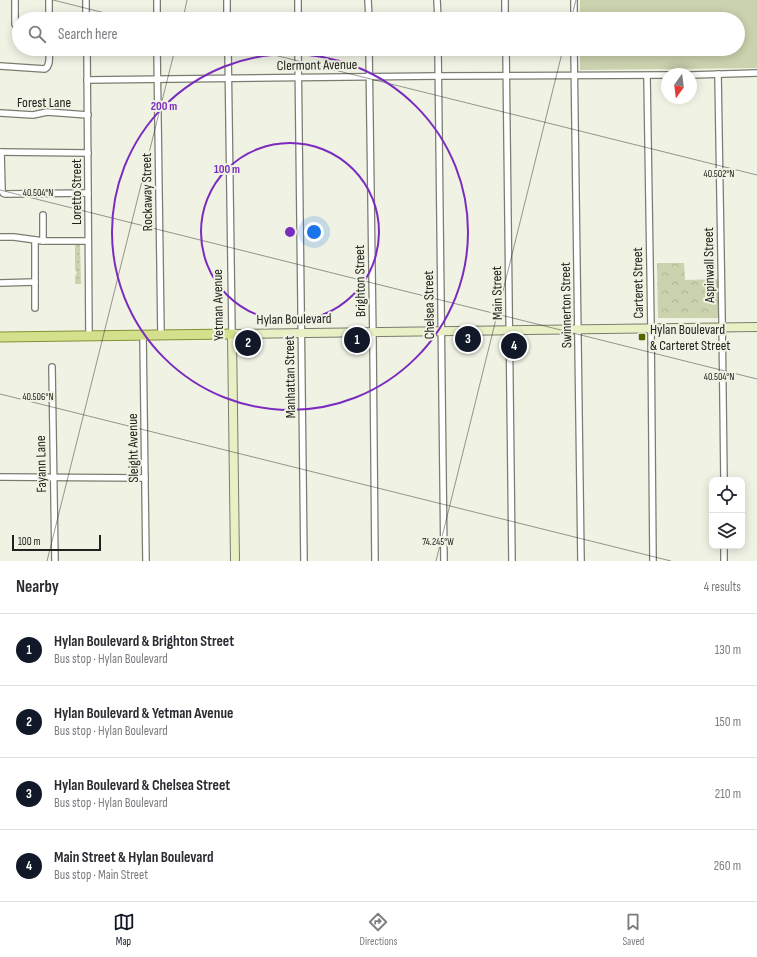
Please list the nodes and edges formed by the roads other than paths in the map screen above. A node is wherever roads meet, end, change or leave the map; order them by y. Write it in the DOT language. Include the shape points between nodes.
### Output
graph roads {
  1 [pos="15,0"];
  2 [pos="50,0"];
  3 [pos="86,0"];
  4 [pos="157,0"];
  5 [pos="227,0"];
  6 [pos="298,0"];
  7 [pos="368,0"];
  8 [pos="438,0"];
  9 [pos="505,0"];
  10 [pos="574,0"];
  11 [pos="16,12"];
  12 [pos="50,12"];
  13 [pos="86,12"];
  14 [pos="157,12"];
  15 [pos="227,12"];
  16 [pos="298,12"];
  17 [pos="369,12"];
  18 [pos="438,12"];
  19 [pos="505,12"];
  20 [pos="574,12"];
  21 [pos="49,56"];
  22 [pos="87,56"];
  23 [pos="157,56"];
  24 [pos="228,56"];
  25 [pos="298,56"];
  26 [pos="369,56"];
  27 [pos="438,56"];
  28 [pos="506,56"];
  29 [pos="574,56"];
  30 [pos="0,66"];
  31 [pos="757,73"];
  32 [pos="718,74"];
  33 [pos="506,75"];
  34 [pos="661,75"];
  35 [pos="697,75"];
  36 [pos="438,76"];
  37 [pos="574,76"];
  38 [pos="647,76"];
  39 [pos="369,77"];
  40 [pos="228,78"];
  41 [pos="299,78"];
  42 [pos="158,79"];
  43 [pos="87,80"];
  44 [pos="0,113"];
  45 [pos="88,115"];
  46 [pos="1,152"];
  47 [pos="88,153"];
  48 [pos="88,193"];
  49 [pos="43,215"];
  50 [pos="0,237"];
  51 [pos="35,240"];
  52 [pos="43,241"];
  53 [pos="88,241"];
  54 [pos="35,282"];
  55 [pos="0,283"];
  56 [pos="35,308"];
  57 [pos="722,327"];
  58 [pos="757,327"];
  59 [pos="651,328"];
  60 [pos="578,329"];
  61 [pos="509,330"];
  62 [pos="441,331"];
  63 [pos="373,332"];
  64 [pos="302,333"];
  65 [pos="232,334"];
  66 [pos="143,335"];
  67 [pos="161,335"];
  68 [pos="89,336"];
  69 [pos="0,337"];
  70 [pos="52,367"];
  71 [pos="0,477"];
  72 [pos="724,477"];
  73 [pos="53,478"];
  74 [pos="145,478"];
  75 [pos="724,549"];
  76 [pos="55,561"];
  77 [pos="146,561"];
  78 [pos="235,561"];
  79 [pos="304,561"];
  80 [pos="375,561"];
  81 [pos="444,561"];
  82 [pos="512,561"];
  83 [pos="582,561"];
  84 [pos="653,561"];
  85 [pos="724,561"];
  1 -- 11 [label="street"];
  2 -- 12 [label="street"];
  3 -- 13 [label="street"];
  4 -- 14 [label="street"];
  5 -- 15 [label="street"];
  6 -- 16 [label="street"];
  7 -- 17 [label="street"];
  8 -- 18 [label="street"];
  9 -- 19 [label="street"];
  10 -- 20 [label="street"];
  21 -- 30 [label="street" via="49,64 45,69"];
  22 -- 43 [label="street, Loretto Street"];
  23 -- 42 [label="street, Rockaway Street"];
  24 -- 40 [label="street, Yetman Avenue"];
  25 -- 41 [label="street, Manhattan Street"];
  26 -- 39 [label="street, Brighton Street"];
  27 -- 36 [label="street, Chelsea Street"];
  28 -- 33 [label="street, Main Street"];
  29 -- 37 [label="street, Swinnerton Street"];
  31 -- 32 [label="street"];
  32 -- 35 [label="street"];
  32 -- 57 [label="street, Aspinwall Street"];
  33 -- 36 [label="street, Clermont Avenue"];
  33 -- 37 [label="street, Clermont Avenue"];
  33 -- 61 [label="street, Main Street"];
  34 -- 38 [label="street, Clermont Avenue"];
  36 -- 39 [label="street, Clermont Avenue"];
  36 -- 62 [label="street, Chelsea Street"];
  37 -- 38 [label="street, Clermont Avenue"];
  37 -- 60 [label="street, Swinnerton Street"];
  38 -- 59 [label="street, Carteret Street"];
  39 -- 41 [label="street, Clermont Avenue"];
  39 -- 63 [label="street, Brighton Street"];
  40 -- 41 [label="street, Clermont Avenue"];
  40 -- 42 [label="street, Clermont Avenue"];
  40 -- 65 [label="street, Yetman Avenue"];
  41 -- 64 [label="street, Manhattan Street"];
  42 -- 43 [label="street, Clermont Avenue"];
  42 -- 67 [label="street, Rockaway Street"];
  43 -- 45 [label="street, Loretto Street"];
  44 -- 45 [label="street, Forest Lane" via="33,115 47,112"];
  45 -- 47 [label="street, Loretto Street"];
  46 -- 47 [label="street"];
  46 -- 48 [label="street" via="3,193"];
  47 -- 48 [label="street, Loretto Street"];
  48 -- 53 [label="street, Loretto Street"];
  49 -- 52 [label="street"];
  50 -- 51 [label="street"];
  51 -- 52 [label="street"];
  51 -- 54 [label="street"];
  52 -- 53 [label="street"];
  53 -- 68 [label="street, Loretto Street"];
  54 -- 55 [label="street"];
  54 -- 56 [label="street"];
  57 -- 58 [label="street, Hylan Boulevard"];
  57 -- 59 [label="street, Hylan Boulevard"];
  57 -- 72 [label="street, Aspinwall Street"];
  59 -- 60 [label="street, Hylan Boulevard"];
  59 -- 84 [label="street, Carteret Street"];
  60 -- 61 [label="street, Hylan Boulevard"];
  60 -- 83 [label="street, Swinnerton Street"];
  61 -- 62 [label="street, Hylan Boulevard"];
  61 -- 82 [label="street, Main Street"];
  62 -- 63 [label="street, Hylan Boulevard"];
  62 -- 81 [label="street, Chelsea Street"];
  63 -- 64 [label="street, Hylan Boulevard"];
  63 -- 80 [label="street, Brighton Street"];
  64 -- 65 [label="street, Hylan Boulevard"];
  64 -- 79 [label="street, Manhattan Street"];
  65 -- 67 [label="main road, Hylan Boulevard"];
  65 -- 78 [label="street, Yetman Avenue"];
  66 -- 67 [label="main road, Hylan Boulevard"];
  66 -- 68 [label="main road, Hylan Boulevard"];
  66 -- 74 [label="street, Sleight Avenue"];
  68 -- 69 [label="main road, Hylan Boulevard"];
  70 -- 73 [label="street, Fayann Lane"];
  71 -- 73 [label="street"];
  73 -- 74 [label="street"];
  73 -- 76 [label="street, Fayann Lane"];
  74 -- 77 [label="street, Sleight Avenue"];
  75 -- 85 [label="street"];
}
